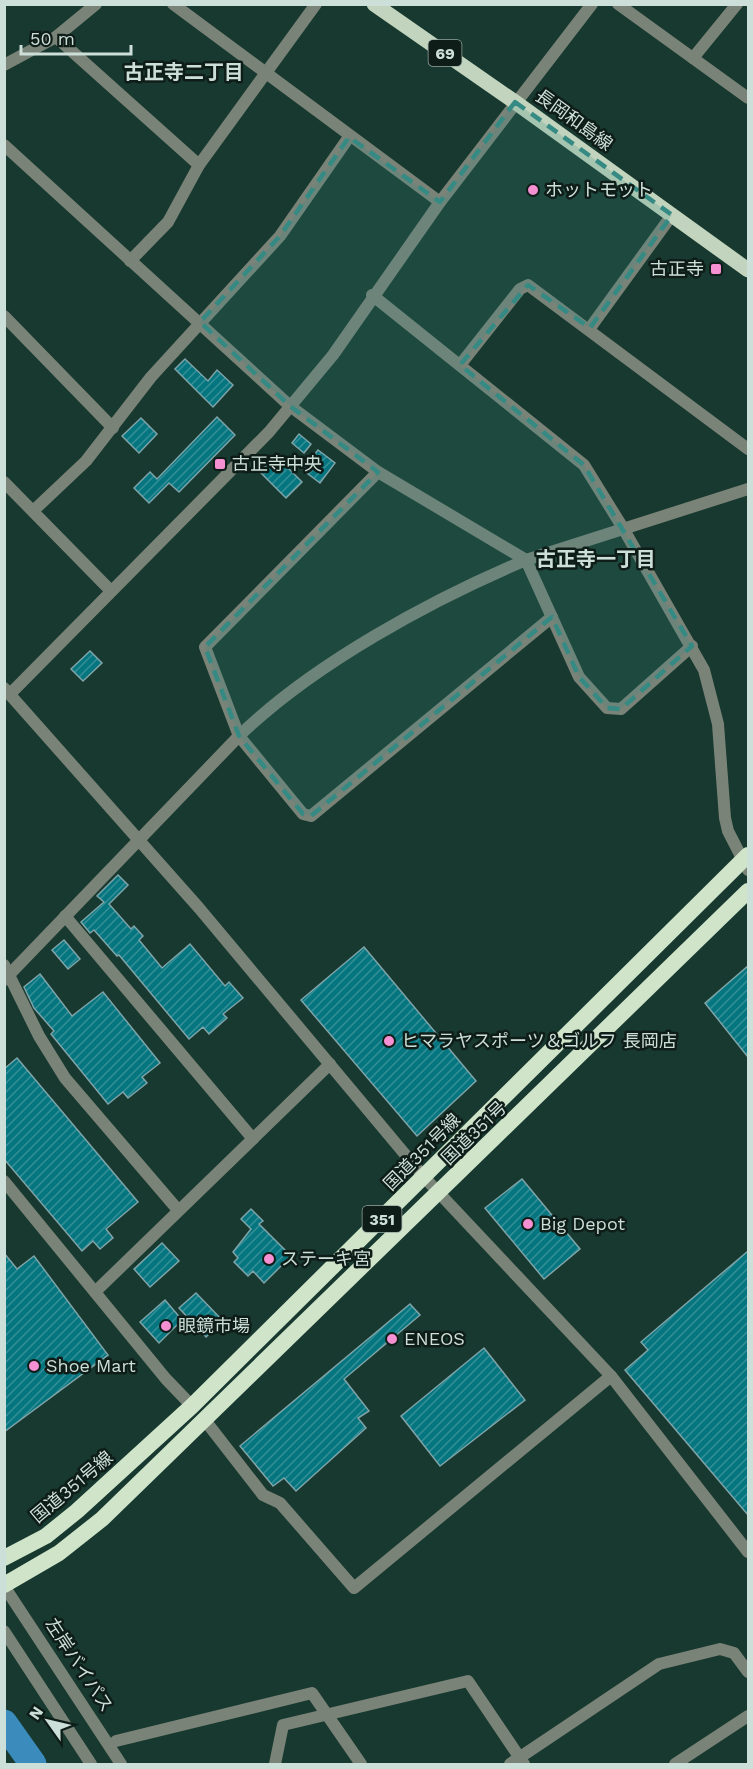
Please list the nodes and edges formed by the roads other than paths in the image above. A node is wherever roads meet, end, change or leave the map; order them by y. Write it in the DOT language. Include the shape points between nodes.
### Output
graph roads {
  1 [pos="96,4"];
  2 [pos="173,4"];
  3 [pos="316,4"];
  4 [pos="374,4"];
  5 [pos="592,4"];
  6 [pos="618,4"];
  7 [pos="737,4"];
  8 [pos="56,37"];
  9 [pos="693,58"];
  10 [pos="4,65"];
  11 [pos="266,74"];
  12 [pos="748,98"];
  13 [pos="515,102"];
  14 [pos="349,137"];
  15 [pos="4,145"];
  16 [pos="199,165"];
  17 [pos="440,201"];
  18 [pos="672,215"];
  19 [pos="130,261"];
  20 [pos="748,270"];
  21 [pos="372,295"];
  22 [pos="4,316"];
  23 [pos="200,322"];
  24 [pos="590,328"];
  25 [pos="460,365"];
  26 [pos="290,406"];
  27 [pos="113,428"];
  28 [pos="748,449"];
  29 [pos="378,472"];
  30 [pos="4,482"];
  31 [pos="748,489"];
  32 [pos="33,511"];
  33 [pos="623,528"];
  34 [pos="526,560"];
  35 [pos="111,591"];
  36 [pos="552,617"];
  37 [pos="692,646"];
  38 [pos="6,694"];
  39 [pos="239,736"];
  40 [pos="139,840"];
  41 [pos="747,862"];
  42 [pos="748,891"];
  43 [pos="65,916"];
  44 [pos="6,973"];
  45 [pos="330,1064"];
  46 [pos="253,1139"];
  47 [pos="424,1177"];
  48 [pos="4,1181"];
  49 [pos="439,1193"];
  50 [pos="178,1210"];
  51 [pos="95,1292"];
  52 [pos="611,1376"];
  53 [pos="192,1406"];
  54 [pos="204,1419"];
  55 [pos="748,1552"];
  56 [pos="4,1558"];
  57 [pos="4,1585"];
  58 [pos="4,1631"];
  59 [pos="748,1672"];
  60 [pos="328,1716"];
  61 [pos="748,1716"];
  62 [pos="116,1741"];
  63 [pos="518,1762"];
  64 [pos="91,1764"];
  65 [pos="121,1764"];
  66 [pos="275,1764"];
  67 [pos="361,1764"];
  68 [pos="675,1764"];
  1 -- 8 [label="street"];
  2 -- 11 [label="street"];
  3 -- 11 [label="street"];
  4 -- 13 [label="main road, 長岡和島線 / 69"];
  5 -- 13 [label="street"];
  6 -- 9 [label="street"];
  7 -- 9 [label="street"];
  8 -- 10 [label="street"];
  8 -- 16 [label="street"];
  9 -- 12 [label="street"];
  11 -- 14 [label="street"];
  11 -- 16 [label="street"];
  13 -- 17 [label="street"];
  13 -- 18 [label="main road, 長岡和島線 / 69"];
  14 -- 17 [label="street"];
  14 -- 23 [label="street" via="280,236"];
  15 -- 19 [label="street"];
  16 -- 19 [label="street" via="168,222"];
  17 -- 21 [label="street"];
  18 -- 20 [label="main road, 長岡和島線 / 69"];
  18 -- 24 [label="street"];
  19 -- 23 [label="street"];
  21 -- 25 [label="street"];
  21 -- 26 [label="street" via="333,355"];
  22 -- 27 [label="street"];
  23 -- 26 [label="street"];
  23 -- 27 [label="street"];
  24 -- 25 [label="street" via="528,285 520,289"];
  24 -- 28 [label="street"];
  25 -- 33 [label="street" via="584,465"];
  26 -- 29 [label="street"];
  26 -- 35 [label="street" via="240,463"];
  27 -- 32 [label="street"];
  29 -- 34 [label="street"];
  29 -- 39 [label="street" via="205,647"];
  30 -- 32 [label="street"];
  31 -- 33 [label="street"];
  32 -- 35 [label="street"];
  33 -- 34 [label="street"];
  33 -- 37 [label="street"];
  34 -- 36 [label="street"];
  34 -- 39 [label="street" via="464,589 337,660 268,708"];
  35 -- 38 [label="street"];
  36 -- 37 [label="street" via="579,677 607,708 621,709"];
  36 -- 39 [label="street" via="311,816 303,814"];
  37 -- 41 [label="street" via="704,670 718,724 728,831"];
  38 -- 40 [label="street"];
  39 -- 40 [label="street"];
  40 -- 43 [label="street"];
  40 -- 45 [label="street"];
  41 -- 47 [label="highway, 国道351号線 / 351"];
  42 -- 49 [label="highway, 国道351号 / 351"];
  43 -- 44 [label="street"];
  43 -- 46 [label="street"];
  44 -- 50 [label="street" via="65,1078"];
  45 -- 46 [label="street"];
  45 -- 47 [label="street"];
  46 -- 50 [label="street"];
  47 -- 49 [label="street"];
  47 -- 53 [label="highway, 国道351号線 / 351"];
  48 -- 51 [label="street"];
  49 -- 52 [label="street"];
  49 -- 54 [label="highway, 国道351号 / 351"];
  50 -- 51 [label="street"];
  51 -- 53 [label="street"];
  52 -- 54 [label="street" via="354,1588 280,1503 263,1495"];
  52 -- 55 [label="street"];
  53 -- 56 [label="highway, 国道351号線 / 351" via="77,1511 46,1536"];
  54 -- 57 [label="highway, 国道351号 / 351" via="80,1538"];
  57 -- 65 [label="street, 左岸バイパス"];
  58 -- 64 [label="street"];
  59 -- 63 [label="street" via="734,1653 720,1649 659,1664"];
  60 -- 62 [label="street" via="312,1693"];
  60 -- 63 [label="street" via="468,1681"];
  60 -- 66 [label="street" via="283,1725"];
  60 -- 67 [label="street"];
  61 -- 68 [label="street"];
}
